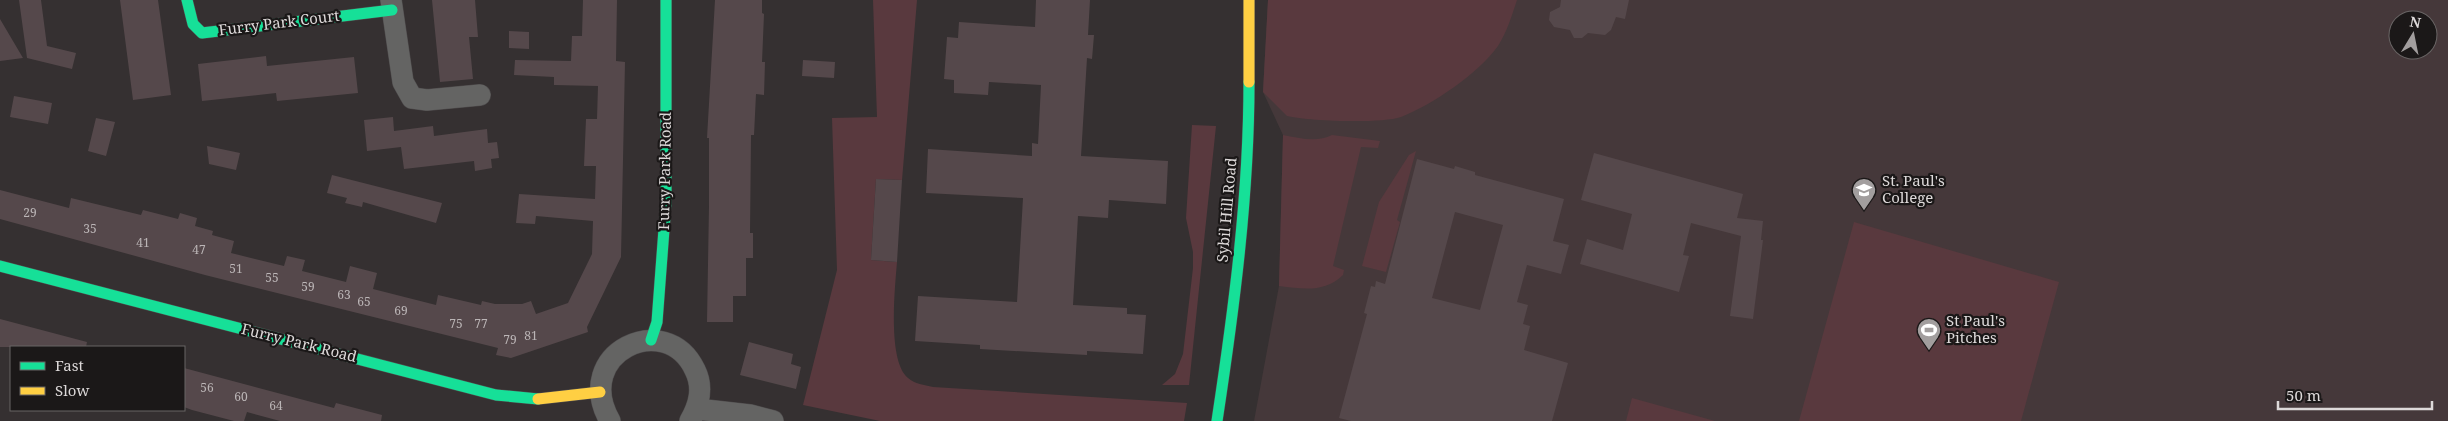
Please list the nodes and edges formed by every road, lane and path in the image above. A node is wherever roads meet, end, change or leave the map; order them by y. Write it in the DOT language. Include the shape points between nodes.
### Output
graph roads {
  1 [pos="187,0"];
  2 [pos="666,0"];
  3 [pos="1248,0"];
  4 [pos="391,5"];
  5 [pos="480,95"];
  6 [pos="0,266"];
  7 [pos="651,340"];
  8 [pos="600,392"];
  9 [pos="693,415"];
  10 [pos="610,421"];
  11 [pos="773,421"];
  12 [pos="1217,421"];
  1 -- 4 [label="street, Furry Park Court" via="193,24 202,33"];
  2 -- 7 [label="street, Furry Park Road" via="664,251 657,322"];
  3 -- 12 [label="street, Sybil Hill Road" via="1246,169 1232,322"];
  4 -- 5 [label="street, Furry Park Court" via="403,82 412,98 427,100"];
  6 -- 8 [label="street, Furry Park Road" via="496,395 539,399"];
  7 -- 8 [label="street" via="620,350 605,369"];
  7 -- 9 [label="street" via="681,350 692,363 700,393"];
  8 -- 10 [label="street"];
  9 -- 11 [label="street" via="750,415"];
}
